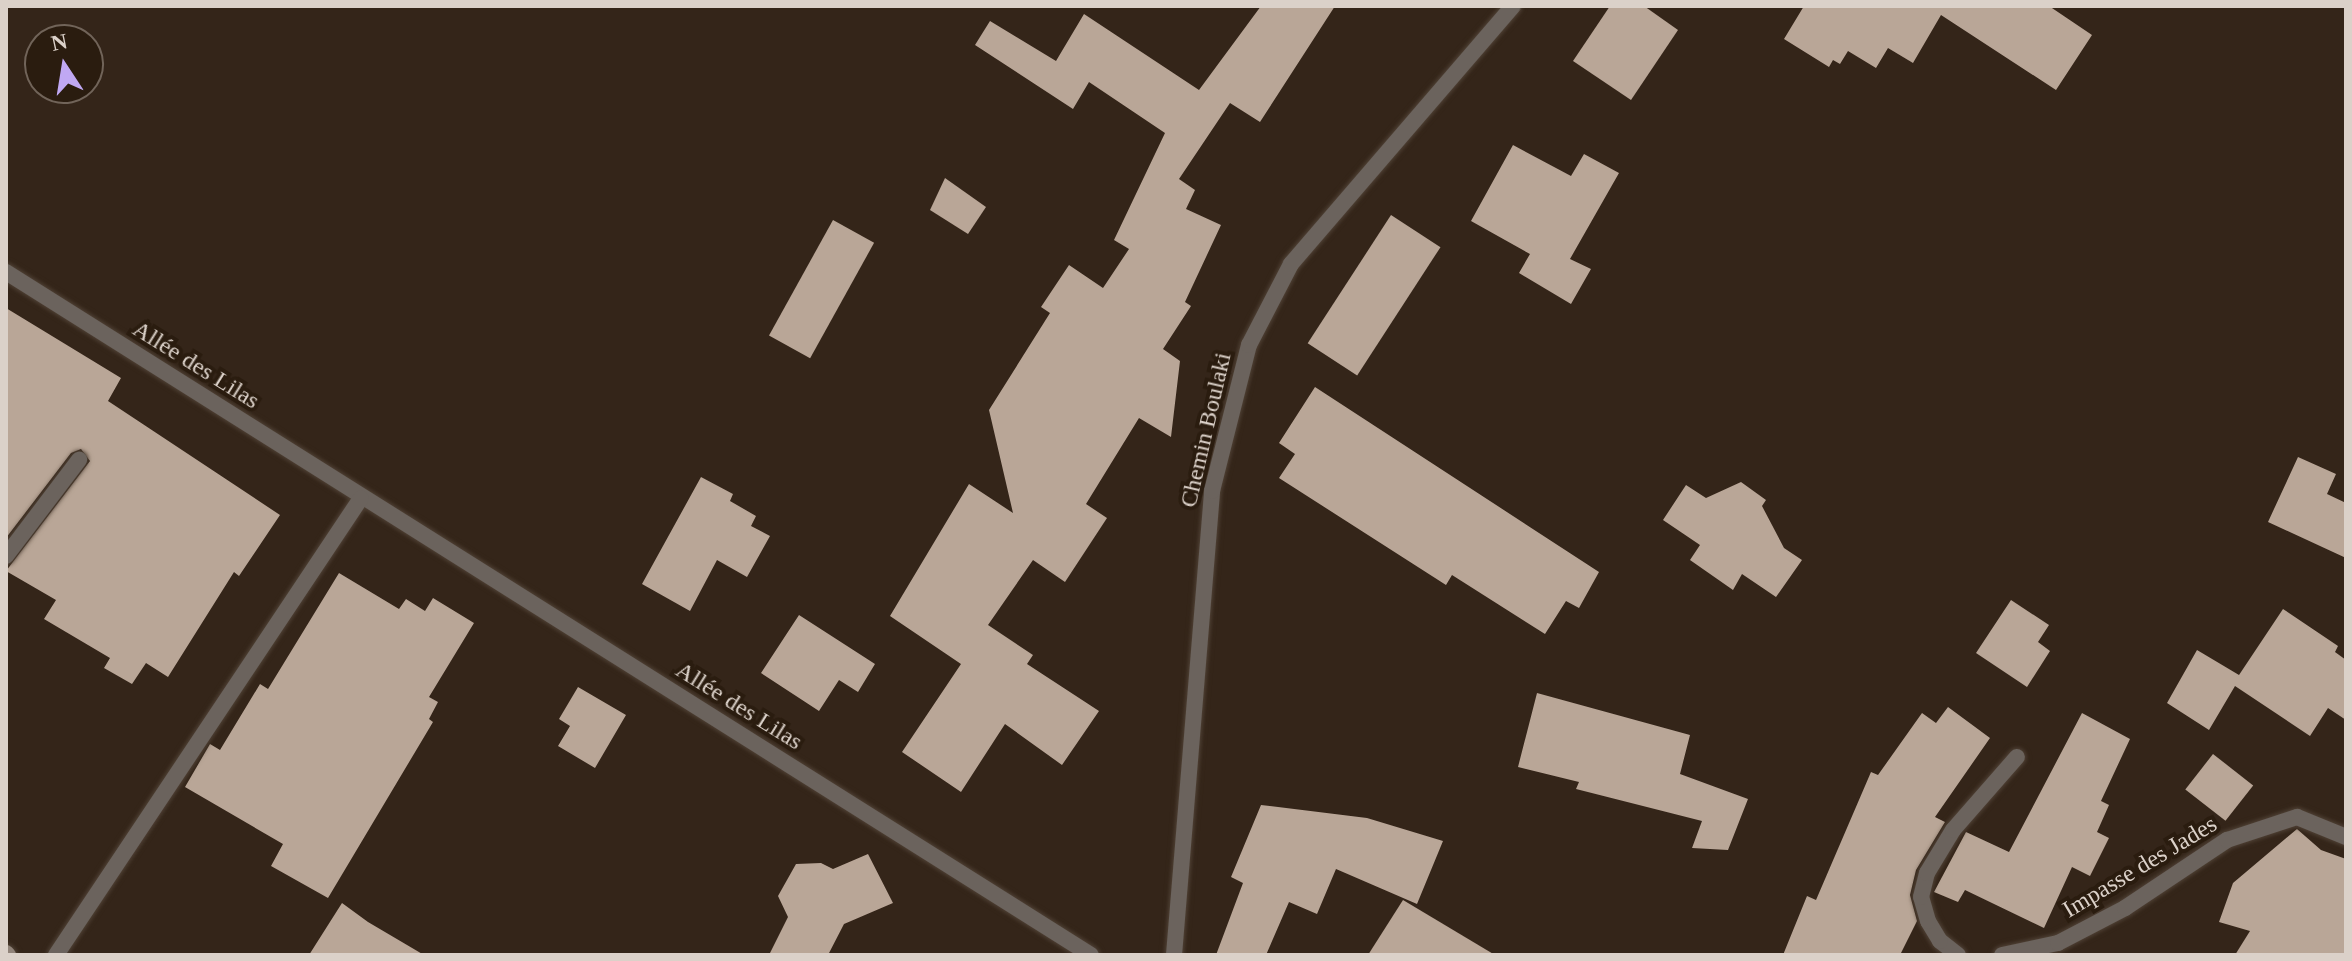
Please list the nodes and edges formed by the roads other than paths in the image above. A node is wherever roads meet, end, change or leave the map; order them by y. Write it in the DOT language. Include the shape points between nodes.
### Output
graph roads {
  1 [pos="1513,6"];
  2 [pos="6,272"];
  3 [pos="79,460"];
  4 [pos="361,498"];
  5 [pos="6,556"];
  6 [pos="2017,757"];
  7 [pos="2346,837"];
  8 [pos="56,955"];
  9 [pos="1091,955"];
  10 [pos="1174,955"];
  11 [pos="1958,955"];
  12 [pos="2002,955"];
  1 -- 10 [label="street, Chemin Boulaki" via="1291,264 1249,345 1212,491"];
  2 -- 4 [label="street, Allée des Lilas"];
  3 -- 5 [label="street"];
  4 -- 8 [label="street"];
  4 -- 9 [label="street, Allée des Lilas"];
  6 -- 11 [label="street" via="1953,830 1927,873 1921,897 1928,921 1940,941"];
  7 -- 12 [label="street, Impasse des Jades" via="2297,817 2227,840 2125,908 2058,943"];
}
